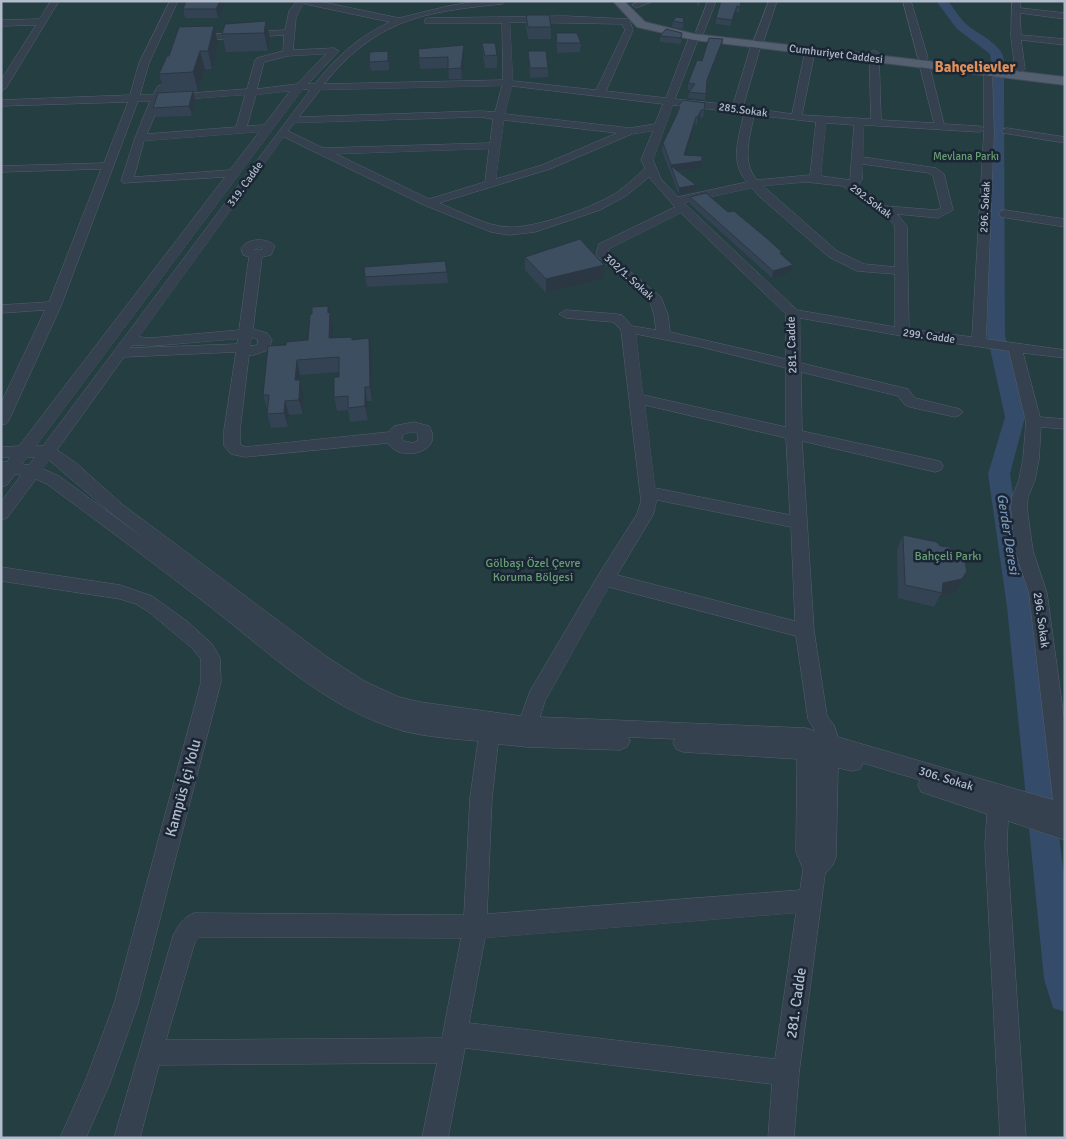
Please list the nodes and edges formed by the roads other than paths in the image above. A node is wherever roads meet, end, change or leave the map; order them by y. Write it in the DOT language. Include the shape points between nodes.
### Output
graph roads {
  1 [pos="55,1"];
  2 [pos="174,1"];
  3 [pos="303,1"];
  4 [pos="437,1"];
  5 [pos="473,1"];
  6 [pos="502,1"];
  7 [pos="618,1"];
  8 [pos="650,1"];
  9 [pos="712,1"];
  10 [pos="773,1"];
  11 [pos="907,1"];
  12 [pos="634,3"];
  13 [pos="453,6"];
  14 [pos="1016,6"];
  15 [pos="1065,16"];
  16 [pos="388,19"];
  17 [pos="506,20"];
  18 [pos="400,21"];
  19 [pos="43,22"];
  20 [pos="642,22"];
  21 [pos="1,23"];
  22 [pos="289,32"];
  23 [pos="697,35"];
  24 [pos="1016,37"];
  25 [pos="187,40"];
  26 [pos="758,42"];
  27 [pos="1065,42"];
  28 [pos="334,51"];
  29 [pos="810,52"];
  30 [pos="288,53"];
  31 [pos="873,56"];
  32 [pos="923,61"];
  33 [pos="1020,69"];
  34 [pos="989,71"];
  35 [pos="1065,75"];
  36 [pos="1065,81"];
  37 [pos="164,82"];
  38 [pos="508,84"];
  39 [pos="1,88"];
  40 [pos="297,89"];
  41 [pos="315,90"];
  42 [pos="250,92"];
  43 [pos="600,94"];
  44 [pos="158,98"];
  45 [pos="138,99"];
  46 [pos="670,102"];
  47 [pos="1,103"];
  48 [pos="743,110"];
  49 [pos="499,116"];
  50 [pos="796,118"];
  51 [pos="291,120"];
  52 [pos="821,120"];
  53 [pos="859,122"];
  54 [pos="876,123"];
  55 [pos="659,127"];
  56 [pos="940,127"];
  57 [pos="268,128"];
  58 [pos="979,129"];
  59 [pos="241,130"];
  60 [pos="630,131"];
  61 [pos="1007,131"];
  62 [pos="282,132"];
  63 [pos="140,138"];
  64 [pos="1065,140"];
  65 [pos="495,146"];
  66 [pos="323,151"];
  67 [pos="857,160"];
  68 [pos="107,166"];
  69 [pos="1,169"];
  70 [pos="650,170"];
  71 [pos="252,174"];
  72 [pos="234,175"];
  73 [pos="815,179"];
  74 [pos="490,184"];
  75 [pos="756,185"];
  76 [pos="852,186"];
  77 [pos="428,203"];
  78 [pos="678,205"];
  79 [pos="882,209"];
  80 [pos="1005,214"];
  81 [pos="1065,224"];
  82 [pos="256,255"];
  83 [pos="902,272"];
  84 [pos="54,306"];
  85 [pos="1,309"];
  86 [pos="793,313"];
  87 [pos="566,314"];
  88 [pos="628,329"];
  89 [pos="902,332"];
  90 [pos="663,335"];
  91 [pos="128,340"];
  92 [pos="244,342"];
  93 [pos="986,344"];
  94 [pos="1014,347"];
  95 [pos="118,354"];
  96 [pos="1065,354"];
  97 [pos="793,364"];
  98 [pos="638,399"];
  99 [pos="956,412"];
  100 [pos="1,420"];
  101 [pos="1034,422"];
  102 [pos="1065,424"];
  103 [pos="794,435"];
  104 [pos="394,437"];
  105 [pos="24,450"];
  106 [pos="48,451"];
  107 [pos="1,452"];
  108 [pos="935,466"];
  109 [pos="7,467"];
  110 [pos="33,471"];
  111 [pos="1,481"];
  112 [pos="648,492"];
  113 [pos="1,514"];
  114 [pos="800,523"];
  115 [pos="1,574"];
  116 [pos="605,579"];
  117 [pos="804,631"];
  118 [pos="489,727"];
  119 [pos="527,731"];
  120 [pos="817,747"];
  121 [pos="998,802"];
  122 [pos="1052,816"];
  123 [pos="810,901"];
  124 [pos="475,927"];
  125 [pos="453,1042"];
  126 [pos="150,1053"];
  127 [pos="786,1073"];
  128 [pos="73,1138"];
  129 [pos="127,1138"];
  130 [pos="435,1138"];
  131 [pos="781,1138"];
  132 [pos="1013,1138"];
  1 -- 19 [label="street"];
  2 -- 45 [label="street" via="144,63"];
  3 -- 16 [label="street"];
  3 -- 22 [label="street" via="296,5"];
  4 -- 13 [label="street"];
  5 -- 13 [label="street, 319. Cadde"];
  6 -- 13 [label="street, 319. Cadde"];
  7 -- 20 [label="main road"];
  8 -- 12 [label="street"];
  9 -- 23 [label="street"];
  10 -- 26 [label="street"];
  11 -- 32 [label="street"];
  12 -- 20 [label="main road, Cumhuriyet Caddesi"];
  13 -- 16 [label="street, 319. Cadde"];
  13 -- 18 [label="street, 319. Cadde"];
  14 -- 15 [label="street"];
  14 -- 24 [label="street"];
  16 -- 18 [label="street"];
  16 -- 28 [label="street, 319. Cadde" via="357,34"];
  17 -- 18 [label="street"];
  17 -- 20 [label="street"];
  17 -- 38 [label="street"];
  18 -- 41 [label="street, 319. Cadde" via="361,42"];
  19 -- 21 [label="street"];
  19 -- 39 [label="street"];
  20 -- 23 [label="main road, Cumhuriyet Caddesi"];
  20 -- 23 [label="main road, Cumhuriyet Caddesi" via="679,28"];
  20 -- 43 [label="street" via="629,30"];
  22 -- 25 [label="street"];
  22 -- 30 [label="street"];
  23 -- 26 [label="main road, Cumhuriyet Caddesi"];
  23 -- 46 [label="street"];
  24 -- 27 [label="street"];
  24 -- 33 [label="street"];
  26 -- 29 [label="main road, Cumhuriyet Caddesi"];
  26 -- 31 [label="main road, Cumhuriyet Caddesi"];
  26 -- 48 [label="street"];
  28 -- 30 [label="street"];
  28 -- 40 [label="street, 319. Cadde"];
  29 -- 31 [label="main road, Cumhuriyet Caddesi"];
  29 -- 50 [label="street"];
  30 -- 42 [label="street" via="260,60"];
  31 -- 32 [label="main road, Cumhuriyet Caddesi"];
  31 -- 54 [label="street"];
  32 -- 33 [label="main road, Cumhuriyet Caddesi"];
  32 -- 34 [label="main road, Cumhuriyet Caddesi"];
  32 -- 56 [label="street"];
  33 -- 35 [label="main road, Cumhuriyet Caddesi"];
  34 -- 36 [label="main road, Cumhuriyet Caddesi"];
  34 -- 93 [label="street, 296. Sokak"];
  37 -- 44 [label="street"];
  38 -- 41 [label="street, 285.Sokak"];
  38 -- 43 [label="street, 285.Sokak"];
  38 -- 49 [label="street"];
  40 -- 41 [label="street, 285.Sokak"];
  40 -- 42 [label="street, 285.Sokak"];
  40 -- 57 [label="street, 319. Cadde"];
  41 -- 51 [label="street, 319. Cadde"];
  42 -- 44 [label="street, 285.Sokak"];
  42 -- 59 [label="street"];
  43 -- 46 [label="street, 285.Sokak"];
  44 -- 45 [label="street, 285.Sokak"];
  44 -- 63 [label="street"];
  45 -- 47 [label="street, 285.Sokak"];
  45 -- 68 [label="street"];
  46 -- 48 [label="street, 285.Sokak"];
  46 -- 55 [label="street"];
  48 -- 50 [label="street, 285.Sokak"];
  48 -- 75 [label="street" via="741,158 745,173"];
  49 -- 51 [label="street"];
  49 -- 60 [label="street"];
  49 -- 65 [label="street"];
  50 -- 52 [label="street, 285.Sokak"];
  51 -- 62 [label="street, 319. Cadde"];
  52 -- 53 [label="street, 285.Sokak"];
  52 -- 73 [label="street"];
  53 -- 54 [label="street, 285.Sokak"];
  53 -- 67 [label="street"];
  54 -- 56 [label="street, 285.Sokak"];
  55 -- 60 [label="street"];
  55 -- 70 [label="street" via="647,160"];
  56 -- 58 [label="street, 285.Sokak"];
  57 -- 59 [label="street"];
  57 -- 72 [label="street, 319. Cadde"];
  59 -- 63 [label="street"];
  60 -- 74 [label="street" via="546,167"];
  61 -- 64 [label="street"];
  62 -- 66 [label="street"];
  62 -- 71 [label="street, 319. Cadde"];
  63 -- 72 [label="street" via="127,181"];
  65 -- 66 [label="street"];
  65 -- 74 [label="street"];
  66 -- 77 [label="street"];
  67 -- 76 [label="street" via="856,179"];
  67 -- 79 [label="street" via="932,170 938,174 945,212"];
  68 -- 69 [label="street"];
  68 -- 84 [label="street"];
  70 -- 77 [label="street" via="622,194 596,208 520,231 495,229"];
  70 -- 78 [label="street, 281. Cadde"];
  71 -- 72 [label="street"];
  71 -- 91 [label="street, 319. Cadde"];
  72 -- 105 [label="street, 319. Cadde"];
  73 -- 75 [label="street, 292.Sokak"];
  73 -- 76 [label="street, 292.Sokak"];
  74 -- 77 [label="street"];
  75 -- 78 [label="street, 292.Sokak"];
  75 -- 83 [label="street" via="833,254 861,268"];
  76 -- 79 [label="street, 292.Sokak"];
  78 -- 86 [label="street, 281. Cadde"];
  78 -- 90 [label="street, 302/1. Sokak" via="603,247 602,254 656,300"];
  79 -- 83 [label="street, 292.Sokak" via="901,226"];
  80 -- 81 [label="street"];
  82 -- 92 [label="street"];
  83 -- 89 [label="street, 292.Sokak"];
  84 -- 85 [label="street"];
  84 -- 100 [label="street"];
  86 -- 89 [label="street, 299. Cadde"];
  86 -- 97 [label="street, 281. Cadde"];
  87 -- 88 [label="street" via="617,318"];
  88 -- 90 [label="street"];
  88 -- 98 [label="street"];
  89 -- 93 [label="street, 299. Cadde"];
  90 -- 97 [label="street"];
  91 -- 92 [label="street"];
  91 -- 95 [label="street, 319. Cadde"];
  92 -- 95 [label="street"];
  92 -- 104 [label="street" via="231,437 236,450 245,452"];
  93 -- 94 [label="street, 299. Cadde"];
  94 -- 96 [label="street, 299. Cadde"];
  94 -- 101 [label="street, 296. Sokak"];
  95 -- 106 [label="street, 319. Cadde"];
  97 -- 99 [label="street" via="903,392 910,402"];
  97 -- 103 [label="street, 281. Cadde"];
  98 -- 103 [label="street"];
  98 -- 112 [label="street"];
  101 -- 102 [label="street"];
  101 -- 122 [label="street, 296. Sokak" via="1028,473 1019,508 1024,551 1038,592"];
  103 -- 108 [label="street"];
  103 -- 114 [label="street, 281. Cadde"];
  105 -- 106 [label="street"];
  105 -- 107 [label="street"];
  105 -- 109 [label="street, 319. Cadde"];
  106 -- 110 [label="street, 319. Cadde"];
  106 -- 118 [label="street" via="117,509 320,663 360,688 396,705 462,718"];
  109 -- 110 [label="street"];
  109 -- 111 [label="street, 319. Cadde"];
  110 -- 113 [label="street, 319. Cadde"];
  110 -- 118 [label="street" via="53,480 114,524 337,693 403,722 434,728"];
  112 -- 114 [label="street"];
  112 -- 116 [label="street" via="645,515"];
  114 -- 117 [label="street, 281. Cadde"];
  115 -- 128 [label="street, Kampüs İçi Yolu" via="136,596 199,644 209,655 212,666 211,682 126,1004"];
  116 -- 117 [label="street"];
  116 -- 119 [label="street" via="537,697"];
  117 -- 120 [label="street, 281. Cadde" via="818,719 827,731"];
  118 -- 119 [label="street"];
  118 -- 124 [label="street" via="480,798"];
  119 -- 120 [label="street" via="698,743"];
  120 -- 121 [label="street" via="868,766"];
  120 -- 123 [label="street, 281. Cadde" via="825,857 814,869"];
  121 -- 122 [label="street"];
  121 -- 132 [label="street" via="996,845"];
  123 -- 124 [label="street"];
  123 -- 127 [label="street, 281. Cadde"];
  124 -- 125 [label="street"];
  124 -- 126 [label="street" via="194,925 185,936"];
  125 -- 126 [label="street"];
  125 -- 127 [label="street"];
  125 -- 130 [label="street"];
  126 -- 129 [label="street"];
  127 -- 131 [label="street, 281. Cadde"];
}
